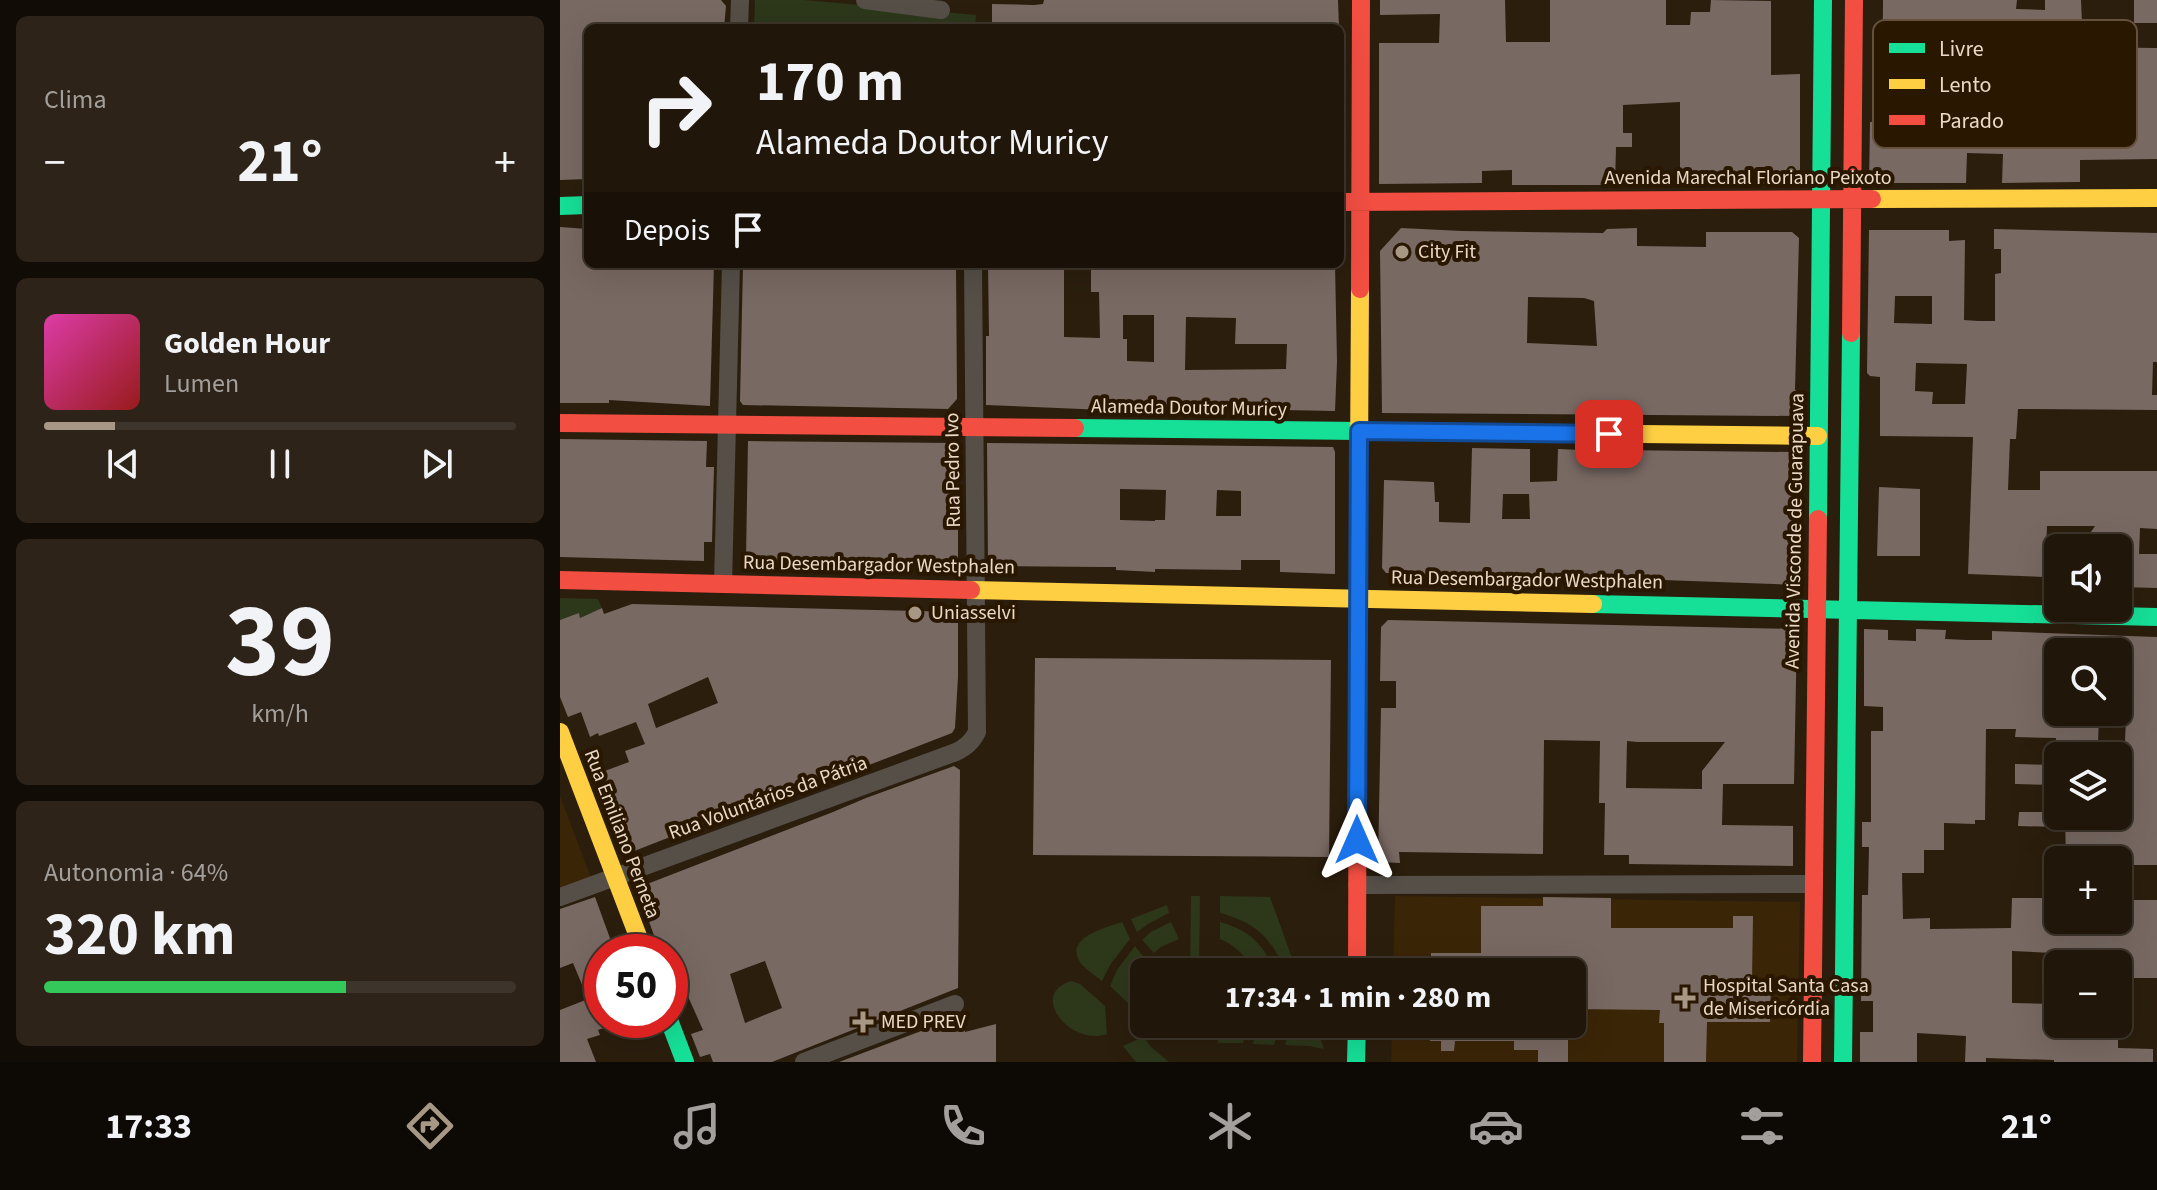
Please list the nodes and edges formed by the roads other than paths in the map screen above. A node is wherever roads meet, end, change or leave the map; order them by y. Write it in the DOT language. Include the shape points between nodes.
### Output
graph roads {
  1 [pos="740,0"];
  2 [pos="865,0"];
  3 [pos="1361,0"];
  4 [pos="1823,0"];
  5 [pos="1854,0"];
  6 [pos="941,10"];
  7 [pos="739,24"];
  8 [pos="1853,67"];
  9 [pos="1821,110"];
  10 [pos="2157,198"];
  11 [pos="1852,199"];
  12 [pos="1821,200"];
  13 [pos="1344,202"];
  14 [pos="1360,202"];
  15 [pos="584,205"];
  16 [pos="560,206"];
  17 [pos="731,268"];
  18 [pos="973,268"];
  19 [pos="1819,356"];
  20 [pos="1850,399"];
  21 [pos="560,423"];
  22 [pos="727,424"];
  23 [pos="975,427"];
  24 [pos="1359,431"];
  25 [pos="1818,436"];
  26 [pos="560,580"];
  27 [pos="723,584"];
  28 [pos="977,589"];
  29 [pos="1358,598"];
  30 [pos="1817,609"];
  31 [pos="1848,609"];
  32 [pos="2157,617"];
  33 [pos="977,724"];
  34 [pos="560,732"];
  35 [pos="1815,770"];
  36 [pos="1845,842"];
  37 [pos="615,877"];
  38 [pos="1813,884"];
  39 [pos="1357,885"];
  40 [pos="560,897"];
  41 [pos="637,934"];
  42 [pos="1357,958"];
  43 [pos="1844,963"];
  44 [pos="955,1004"];
  45 [pos="1812,1014"];
  46 [pos="676,1038"];
  47 [pos="1357,1038"];
  48 [pos="685,1062"];
  49 [pos="804,1062"];
  50 [pos="1356,1062"];
  51 [pos="1812,1062"];
  52 [pos="1843,1062"];
  1 -- 7 [label="street"];
  2 -- 6 [label="street"];
  3 -- 14 [label="main road"];
  4 -- 9 [label="main road, Avenida Visconde de Guarapuava"];
  5 -- 8 [label="main road"];
  8 -- 9 [label="main road"];
  8 -- 11 [label="main road"];
  9 -- 12 [label="main road, Avenida Visconde de Guarapuava"];
  10 -- 11 [label="main road, Avenida Marechal Floriano Peixoto"];
  11 -- 12 [label="main road, Avenida Marechal Floriano Peixoto"];
  11 -- 20 [label="main road"];
  12 -- 14 [label="main road, Avenida Marechal Floriano Peixoto"];
  12 -- 19 [label="main road, Avenida Visconde de Guarapuava"];
  13 -- 14 [label="main road, Avenida Marechal Floriano Peixoto"];
  14 -- 24 [label="main road"];
  15 -- 16 [label="main road"];
  17 -- 22 [label="street"];
  18 -- 23 [label="street, Rua Pedro Ivo"];
  19 -- 20 [label="main road"];
  19 -- 25 [label="main road, Avenida Visconde de Guarapuava"];
  20 -- 31 [label="main road"];
  21 -- 22 [label="main road, Alameda Doutor Muricy"];
  22 -- 23 [label="main road, Alameda Doutor Muricy"];
  22 -- 27 [label="street"];
  23 -- 24 [label="main road, Alameda Doutor Muricy"];
  23 -- 28 [label="street, Rua Pedro Ivo"];
  24 -- 25 [label="main road, Alameda Doutor Muricy"];
  24 -- 29 [label="main road"];
  25 -- 30 [label="main road, Avenida Visconde de Guarapuava"];
  26 -- 27 [label="main road, Rua Desembargador Westphalen"];
  27 -- 28 [label="main road, Rua Desembargador Westphalen"];
  28 -- 29 [label="main road, Rua Desembargador Westphalen"];
  28 -- 33 [label="street, Rua Pedro Ivo"];
  29 -- 30 [label="main road, Rua Desembargador Westphalen"];
  29 -- 39 [label="main road"];
  30 -- 31 [label="main road, Rua Desembargador Westphalen"];
  30 -- 35 [label="main road, Avenida Visconde de Guarapuava"];
  31 -- 32 [label="main road, Rua Desembargador Westphalen"];
  31 -- 36 [label="main road"];
  33 -- 37 [label="street, Rua Voluntários da Pátria" via="974,739 956,752"];
  34 -- 37 [label="main road, Rua Emiliano Perneta"];
  35 -- 36 [label="main road"];
  35 -- 38 [label="main road, Avenida Visconde de Guarapuava"];
  36 -- 43 [label="main road"];
  37 -- 40 [label="street, Rua Voluntários da Pátria"];
  37 -- 41 [label="main road, Rua Emiliano Perneta"];
  38 -- 39 [label="street"];
  38 -- 45 [label="main road, Avenida Visconde de Guarapuava"];
  39 -- 42 [label="main road"];
  43 -- 45 [label="main road"];
  43 -- 52 [label="main road"];
  44 -- 49 [label="street"];
  45 -- 51 [label="main road, Avenida Visconde de Guarapuava"];
  46 -- 48 [label="main road"];
  47 -- 50 [label="main road"];
}
